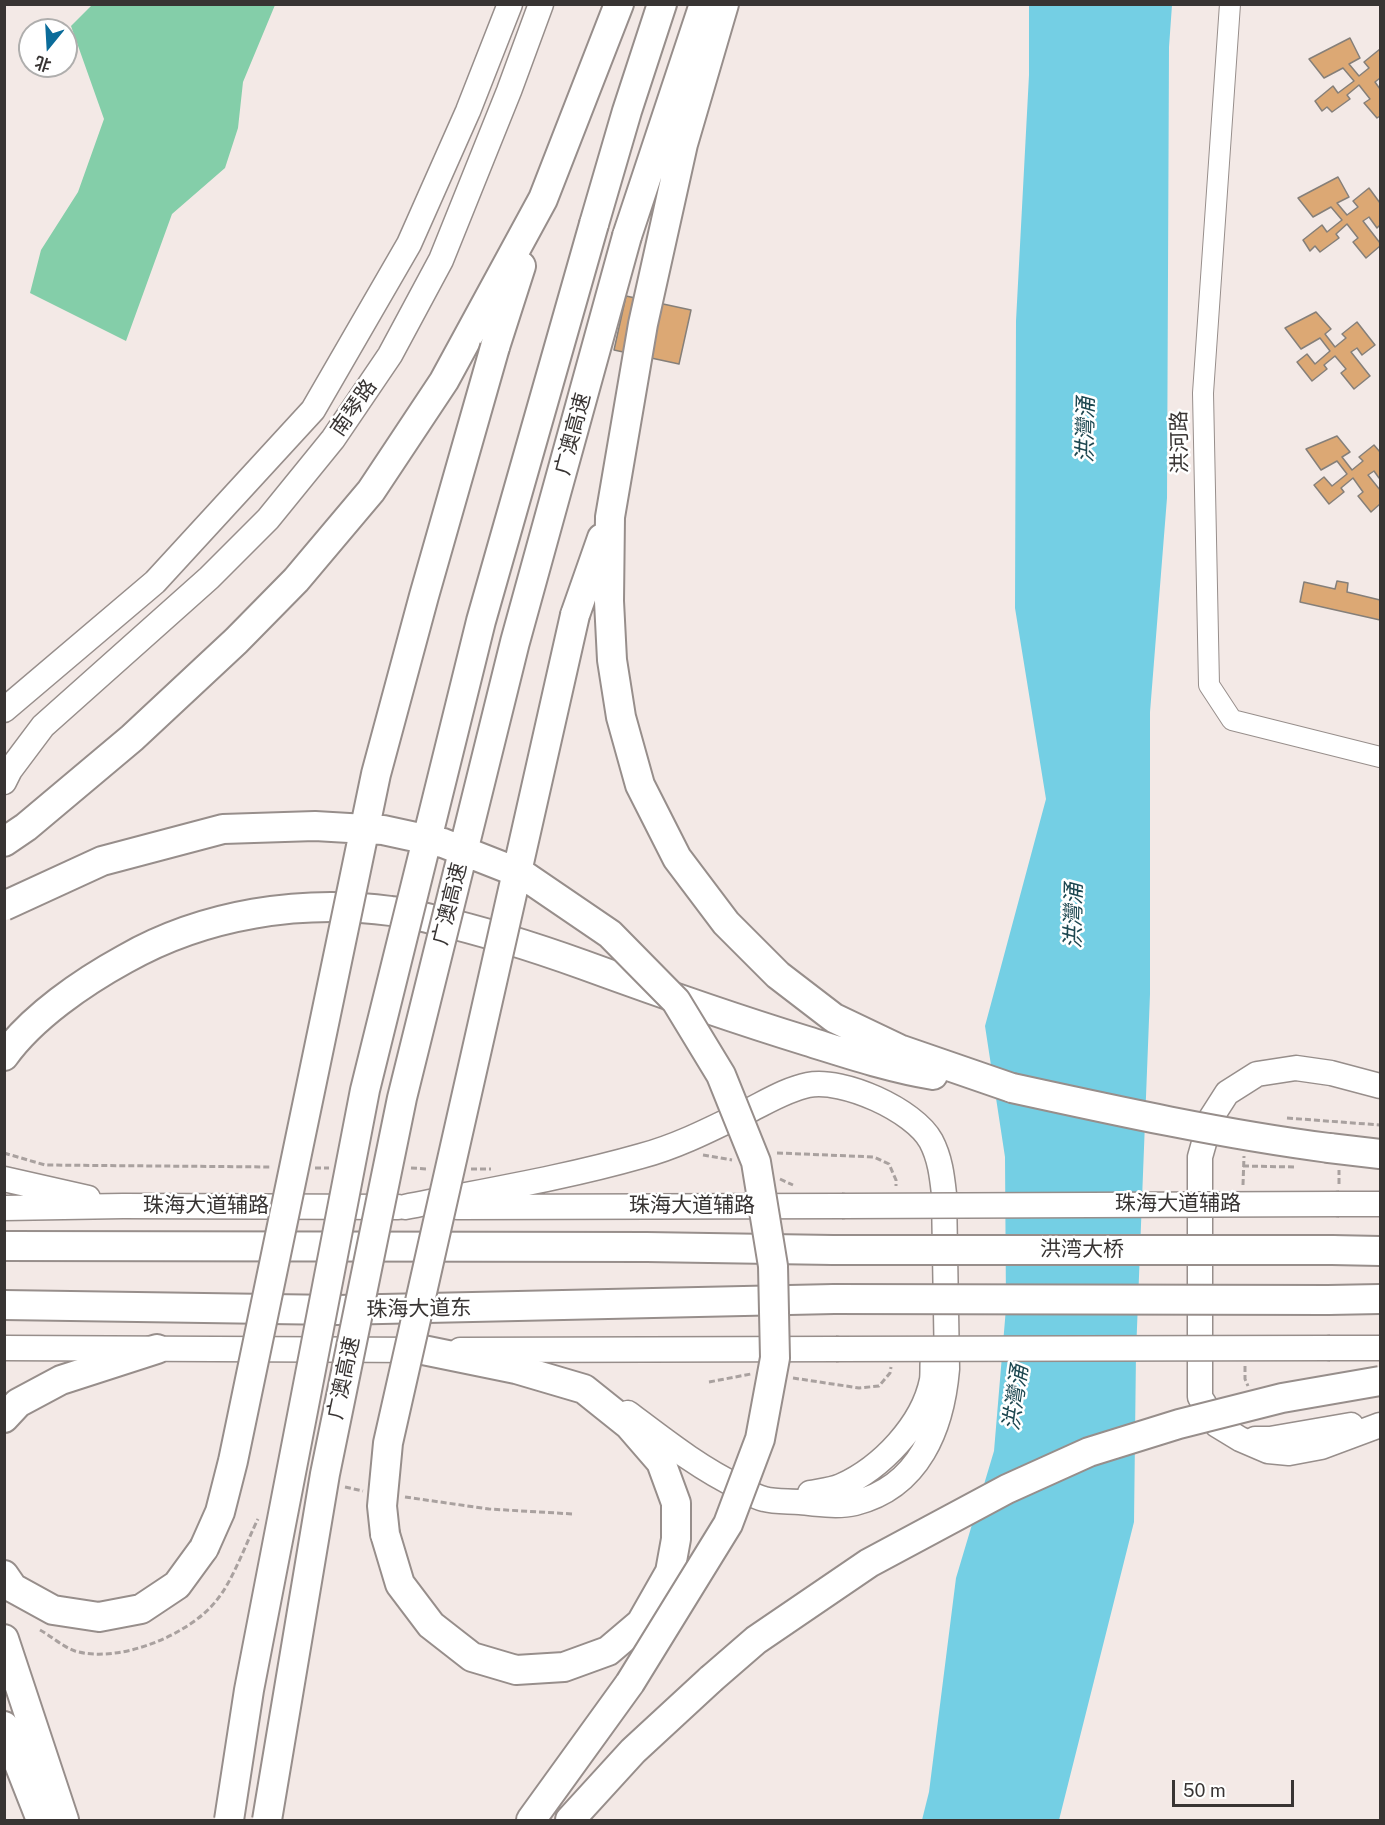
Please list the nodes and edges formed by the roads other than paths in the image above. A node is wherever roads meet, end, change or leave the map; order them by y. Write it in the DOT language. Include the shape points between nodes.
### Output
graph roads {
  1 [pos="510,4"];
  2 [pos="541,4"];
  3 [pos="619,4"];
  4 [pos="662,4"];
  5 [pos="704,4"];
  6 [pos="724,4"];
  7 [pos="1230,4"];
  8 [pos="543,199"];
  9 [pos="610,517"];
  10 [pos="4,710"];
  11 [pos="1380,757"];
  12 [pos="4,782"];
  13 [pos="4,842"];
  14 [pos="4,906"];
  15 [pos="4,1056"];
  16 [pos="897,1059"];
  17 [pos="1380,1086"];
  18 [pos="1380,1154"];
  19 [pos="4,1179"];
  20 [pos="1380,1204"];
  21 [pos="123,1206"];
  22 [pos="405,1207"];
  23 [pos="4,1208"];
  24 [pos="4,1246"];
  25 [pos="1380,1251"];
  26 [pos="1380,1299"];
  27 [pos="4,1305"];
  28 [pos="1380,1347"];
  29 [pos="4,1348"];
  30 [pos="157,1349"];
  31 [pos="423,1350"];
  32 [pos="1380,1381"];
  33 [pos="584,1389"];
  34 [pos="4,1418"];
  35 [pos="1380,1425"];
  36 [pos="4,1575"];
  37 [pos="5,1641"];
  38 [pos="4,1726"];
  39 [pos="41,1821"];
  40 [pos="64,1821"];
  41 [pos="230,1821"];
  42 [pos="267,1821"];
  43 [pos="531,1821"];
  44 [pos="570,1821"];
  1 -- 10 [label="main road, 南琴路" via="409,244 313,410 154,582"];
  2 -- 12 [label="main road, 南琴路" via="441,260 390,355 333,439 268,519 209,578 43,726"];
  3 -- 8 [label="highway"];
  4 -- 41 [label="highway, 广澳高速, bridge" via="627,111 481,621 365,1090 252,1678"];
  5 -- 42 [label="highway, 广澳高速, bridge" via="627,236 516,642 402,1098 325,1474"];
  6 -- 9 [label="highway" via="683,144 643,324"];
  7 -- 11 [label="street, 洪河路" via="1203,393 1209,685 1232,720"];
  8 -- 13 [label="highway" via="444,381 371,491 296,580 236,641 132,738"];
  8 -- 36 [label="highway, bridge" via="495,347 376,774 220,1512 204,1548 177,1585 141,1609 99,1617 53,1610 13,1588"];
  9 -- 16 [label="highway" via="609,601 621,717 640,785 677,858 726,923 778,975"];
  9 -- 33 [label="highway, bridge" via="575,615 388,1443 382,1506 385,1534 400,1584 431,1625 472,1657 516,1670 564,1667 608,1651 641,1623 670,1572 676,1539 676,1503 661,1462 629,1425"];
  14 -- 43 [label="highway, bridge" via="102,861 223,829 315,826 383,830 443,843 522,874 610,934 676,1001 721,1075 756,1162 773,1266 776,1358 760,1439 728,1524 630,1683"];
  15 -- 16 [label="highway" via="18,1037 90,979 152,944 204,925 260,912 321,906 392,911 478,930 727,1016"];
  16 -- 18 [label="highway, bridge" via="1334,1158"];
  17 -- 35 [label="main road" via="1296,1068 1257,1074 1227,1093 1210,1118 1200,1157 1200,1397 1217,1425 1240,1439 1269,1439 1346,1425"];
  19 -- 21 [label="main road"];
  20 -- 22 [label="main road, 珠海大道辅路, bridge"];
  21 -- 22 [label="main road, 珠海大道辅路"];
  21 -- 23 [label="main road, 珠海大道辅路"];
  22 -- 33 [label="main road" via="643,1156 714,1128 779,1095 804,1093 845,1098 890,1119 915,1142 927,1168 932,1199 932,1381 921,1411 902,1439 878,1463 840,1487 763,1499 718,1477 615,1404"];
  24 -- 25 [label="highway, 洪湾大桥, bridge"];
  26 -- 27 [label="highway, 珠海大道东, bridge" via="834,1299 337,1310"];
  28 -- 31 [label="main road, bridge"];
  29 -- 30 [label="main road"];
  30 -- 31 [label="main road"];
  30 -- 34 [label="highway" via="61,1380 18,1403"];
  31 -- 33 [label="highway" via="516,1369"];
  32 -- 44 [label="highway, bridge" via="1282,1398 1089,1452 1006,1489 869,1563 756,1640 633,1751"];
  37 -- 40 [label="highway"];
  38 -- 39 [label="highway"];
}
